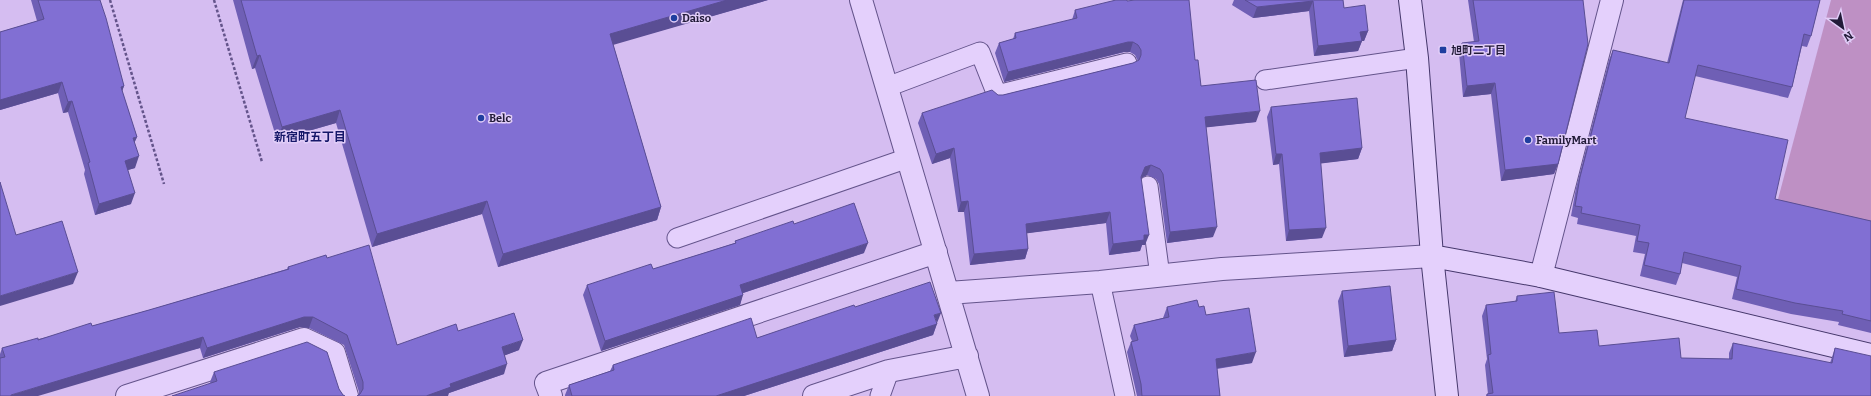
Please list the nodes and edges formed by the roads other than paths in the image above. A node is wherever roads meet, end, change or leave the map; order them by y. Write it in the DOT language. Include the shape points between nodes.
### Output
graph roads {
  1 [pos="861,0"];
  2 [pos="1410,0"];
  3 [pos="1612,0"];
  4 [pos="1416,58"];
  5 [pos="1126,63"];
  6 [pos="1265,80"];
  7 [pos="887,87"];
  8 [pos="908,158"];
  9 [pos="1148,186"];
  10 [pos="676,238"];
  11 [pos="936,252"];
  12 [pos="1432,256"];
  13 [pos="1160,276"];
  14 [pos="1541,276"];
  15 [pos="1100,282"];
  16 [pos="948,293"];
  17 [pos="1871,355"];
  18 [pos="967,356"];
  19 [pos="889,371"];
  20 [pos="127,396"];
  21 [pos="346,396"];
  22 [pos="551,396"];
  23 [pos="814,396"];
  24 [pos="880,396"];
  25 [pos="978,396"];
  26 [pos="1125,396"];
  27 [pos="1446,396"];
  1 -- 7 [label="street"];
  2 -- 4 [label="street"];
  3 -- 14 [label="street"];
  4 -- 6 [label="lane"];
  4 -- 12 [label="street"];
  5 -- 7 [label="lane" via="997,95 980,52"];
  7 -- 8 [label="street"];
  8 -- 10 [label="lane"];
  8 -- 11 [label="street"];
  9 -- 13 [label="lane"];
  11 -- 16 [label="street"];
  11 -- 22 [label="street" via="546,382"];
  12 -- 13 [label="street" via="1222,269"];
  12 -- 14 [label="street"];
  12 -- 27 [label="street"];
  13 -- 15 [label="street"];
  14 -- 17 [label="street"];
  15 -- 16 [label="street"];
  15 -- 26 [label="lane"];
  16 -- 18 [label="street"];
  18 -- 19 [label="street"];
  18 -- 25 [label="street"];
  19 -- 23 [label="street"];
  19 -- 24 [label="lane"];
  20 -- 21 [label="street" via="304,339 334,353"];
}
